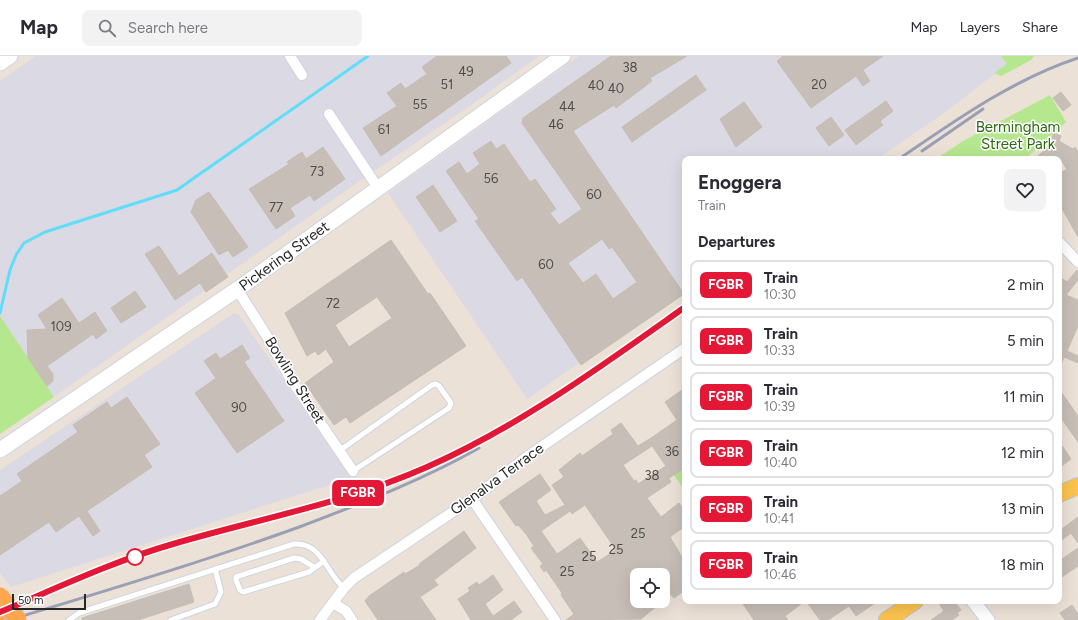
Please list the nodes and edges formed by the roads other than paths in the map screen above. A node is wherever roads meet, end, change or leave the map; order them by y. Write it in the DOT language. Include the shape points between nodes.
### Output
graph roads {
  1 [pos="10,56"];
  2 [pos="290,56"];
  3 [pos="563,56"];
  4 [pos="0,63"];
  5 [pos="302,75"];
  6 [pos="329,114"];
  7 [pos="378,188"];
  8 [pos="1062,245"];
  9 [pos="1078,262"];
  10 [pos="237,290"];
  11 [pos="682,350"];
  12 [pos="0,450"];
  13 [pos="339,451"];
  14 [pos="353,471"];
  15 [pos="1077,488"];
  16 [pos="1062,493"];
  17 [pos="472,499"];
  18 [pos="324,561"];
  19 [pos="314,567"];
  20 [pos="215,569"];
  21 [pos="344,588"];
  22 [pos="0,596"];
  23 [pos="333,603"];
  24 [pos="906,604"];
  25 [pos="975,604"];
  26 [pos="0,613"];
  27 [pos="5,620"];
  28 [pos="18,620"];
  29 [pos="69,620"];
  30 [pos="171,620"];
  31 [pos="320,620"];
  32 [pos="352,620"];
  33 [pos="555,620"];
  34 [pos="887,620"];
  35 [pos="988,620"];
  1 -- 4 [label="main road"];
  2 -- 5 [label="street"];
  3 -- 7 [label="main road, Pickering Street"];
  6 -- 7 [label="street"];
  7 -- 10 [label="main road, Pickering Street"];
  8 -- 9 [label="street"];
  10 -- 12 [label="main road, Pickering Street"];
  10 -- 13 [label="street, Bowling Street" via="290,378"];
  11 -- 17 [label="street, Glenalva Terrace" via="528,456"];
  13 -- 14 [label="street, Bowling Street"];
  13 -- 14 [label="lane" via="432,385 436,384 451,402 449,408"];
  15 -- 16 [label="main road"];
  17 -- 21 [label="street, Glenalva Terrace" via="354,578"];
  17 -- 33 [label="street"];
  18 -- 19 [label="lane"];
  18 -- 20 [label="lane" via="312,547 302,543"];
  18 -- 21 [label="lane" via="335,581"];
  19 -- 19 [label="lane" via="306,573 243,592 236,580 236,577 294,558"];
  20 -- 29 [label="lane" via="79,613"];
  20 -- 30 [label="lane" via="221,592 216,604"];
  21 -- 23 [label="street, Glenalva Terrace"];
  22 -- 28 [label="highway, bridge"];
  23 -- 31 [label="street, Glenalva Terrace"];
  23 -- 32 [label="street" via="346,611"];
  24 -- 34 [label="main road"];
  25 -- 35 [label="street"];
  26 -- 27 [label="highway"];
}
